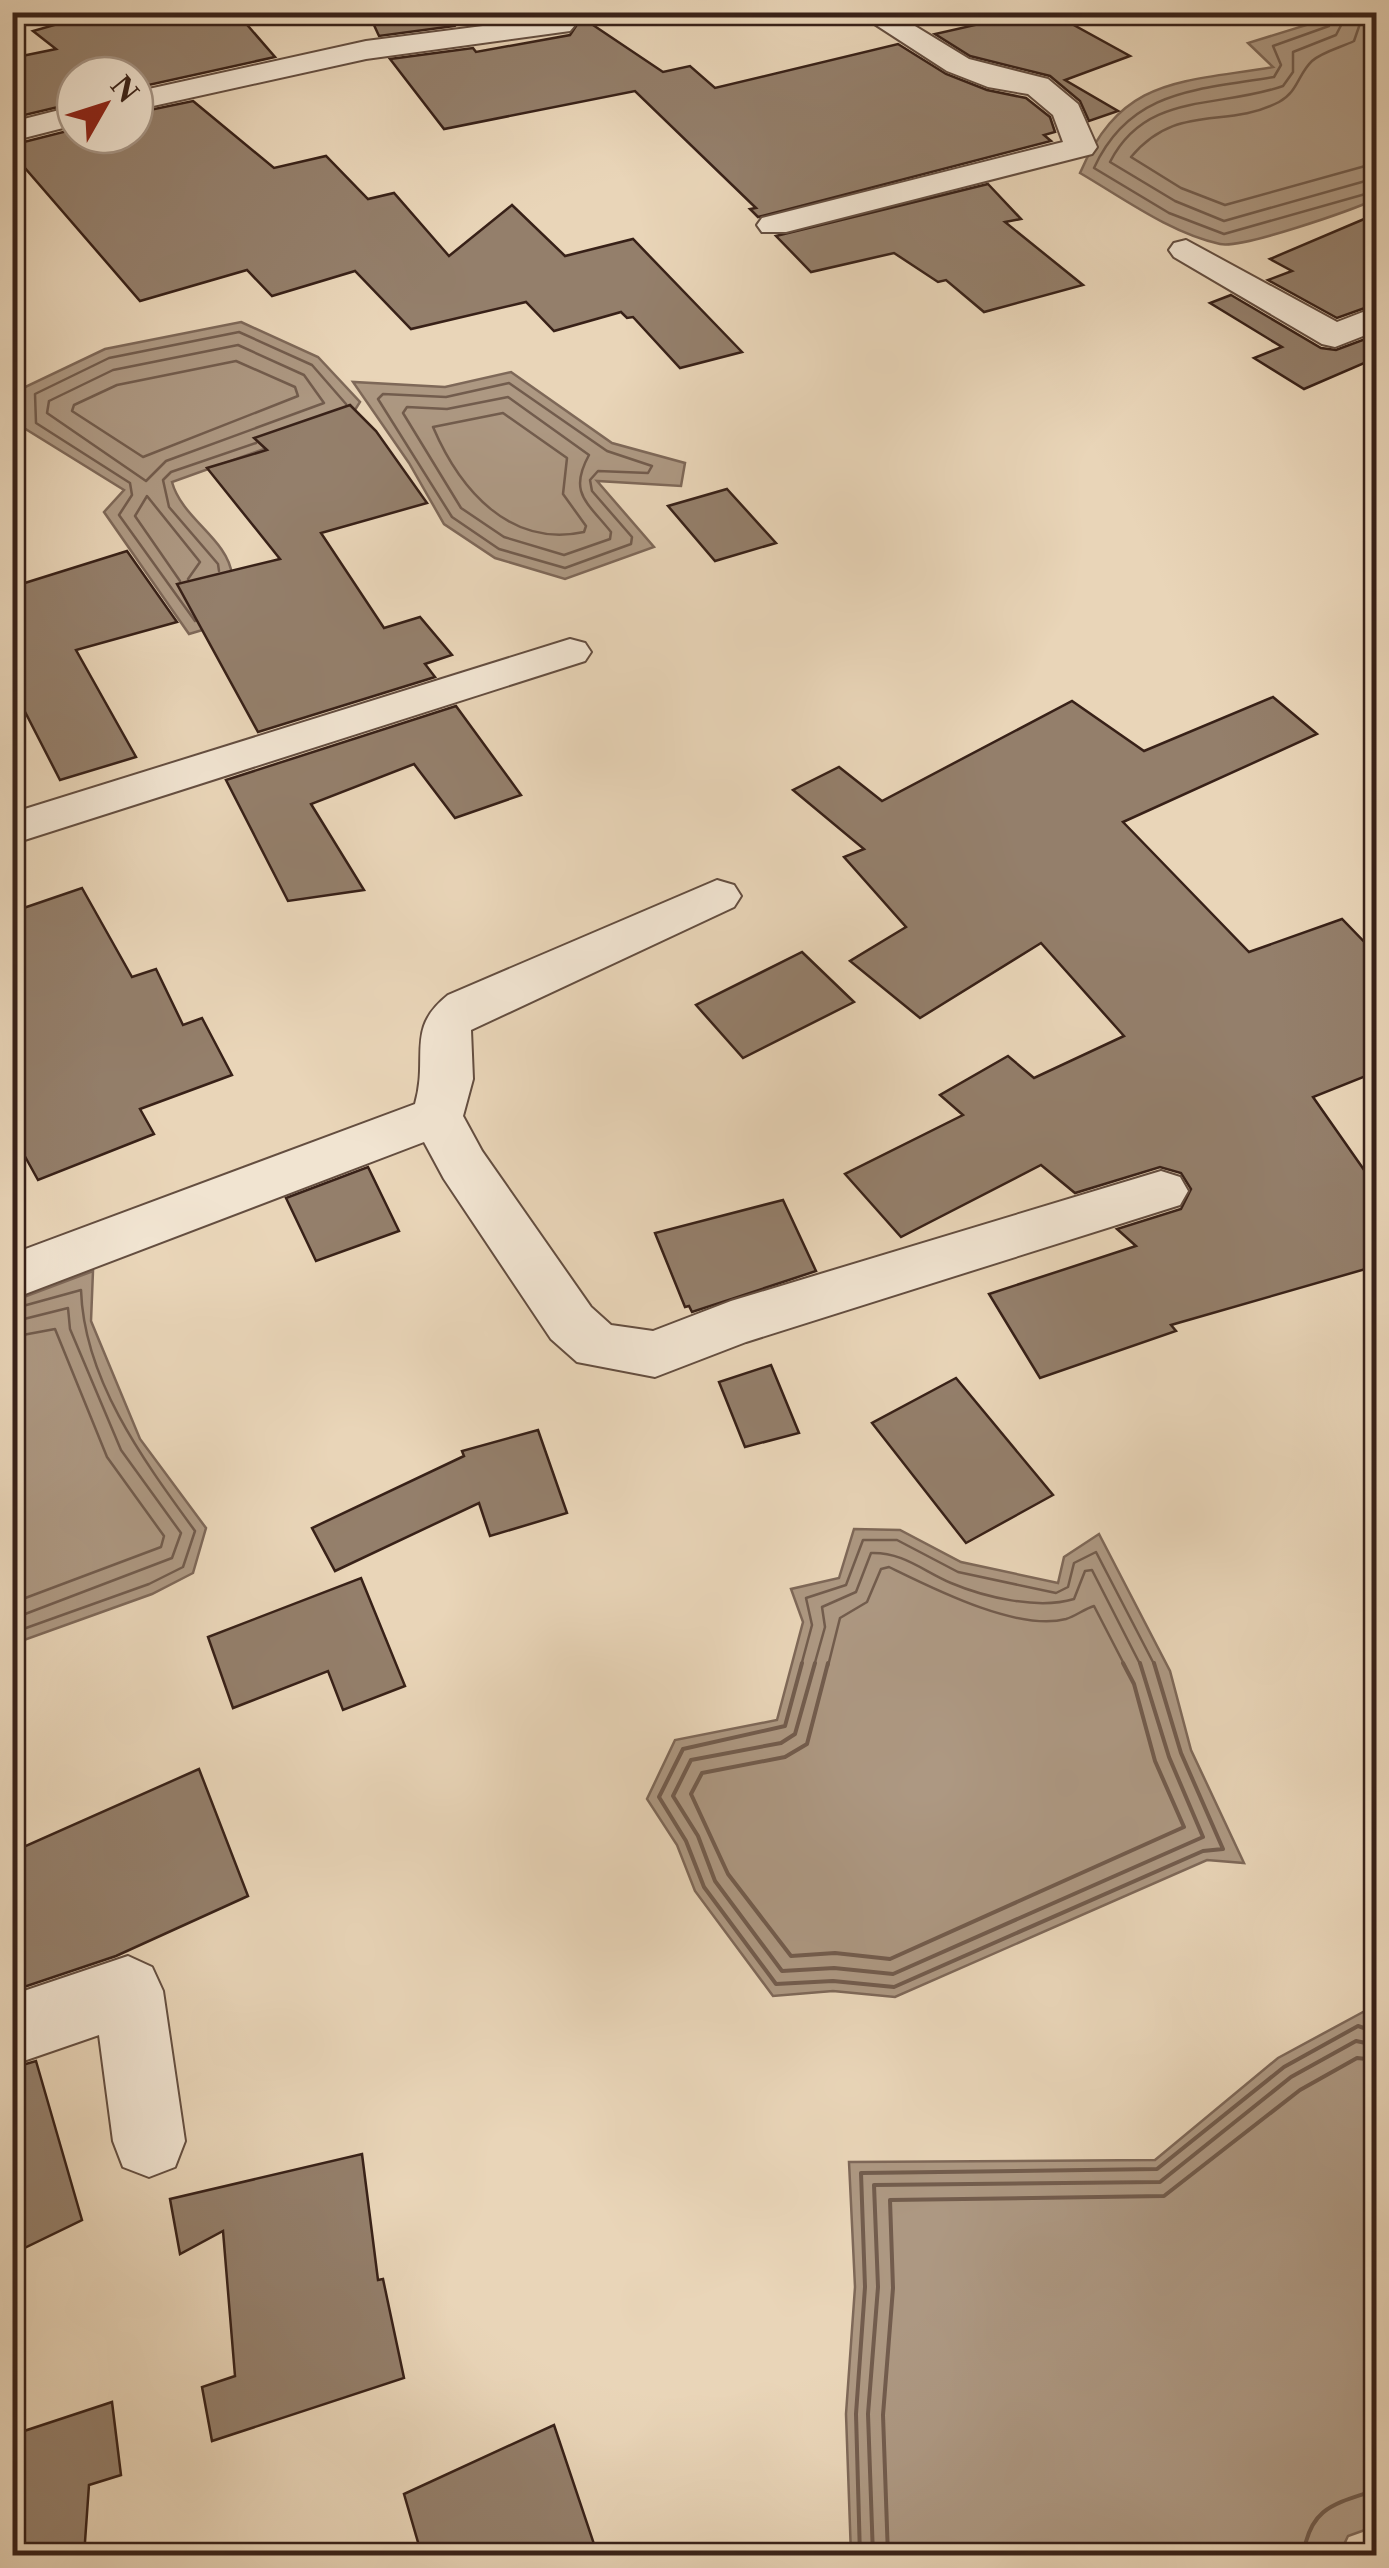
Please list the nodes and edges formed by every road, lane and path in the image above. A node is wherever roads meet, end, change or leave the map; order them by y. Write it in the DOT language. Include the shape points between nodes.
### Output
graph roads {
  1 [pos="870,12"];
  2 [pos="560,25"];
  3 [pos="155,97"];
  4 [pos="55,120"];
  5 [pos="12,132"];
  6 [pos="774,225"];
  7 [pos="1186,250"];
  8 [pos="1376,318"];
  9 [pos="570,652"];
  10 [pos="12,829"];
  11 [pos="717,896"];
  12 [pos="437,1116"];
  13 [pos="1161,1191"];
  14 [pos="12,1277"];
  15 [pos="12,2030"];
  16 [pos="149,2141"];
  1 -- 6 [label="street" via="958,64 1037,86 1066,111 1082,147"];
  2 -- 3 [label="street" via="366,50"];
  4 -- 5 [label="street"];
  7 -- 8 [label="street" via="1335,336"];
  9 -- 10 [label="street"];
  11 -- 12 [label="street" via="465,1008 446,1023 448,1079"];
  12 -- 13 [label="street" via="571,1323 596,1346 655,1354 730,1324"];
  12 -- 14 [label="street"];
  15 -- 16 [label="street" via="128,1991"];
}
